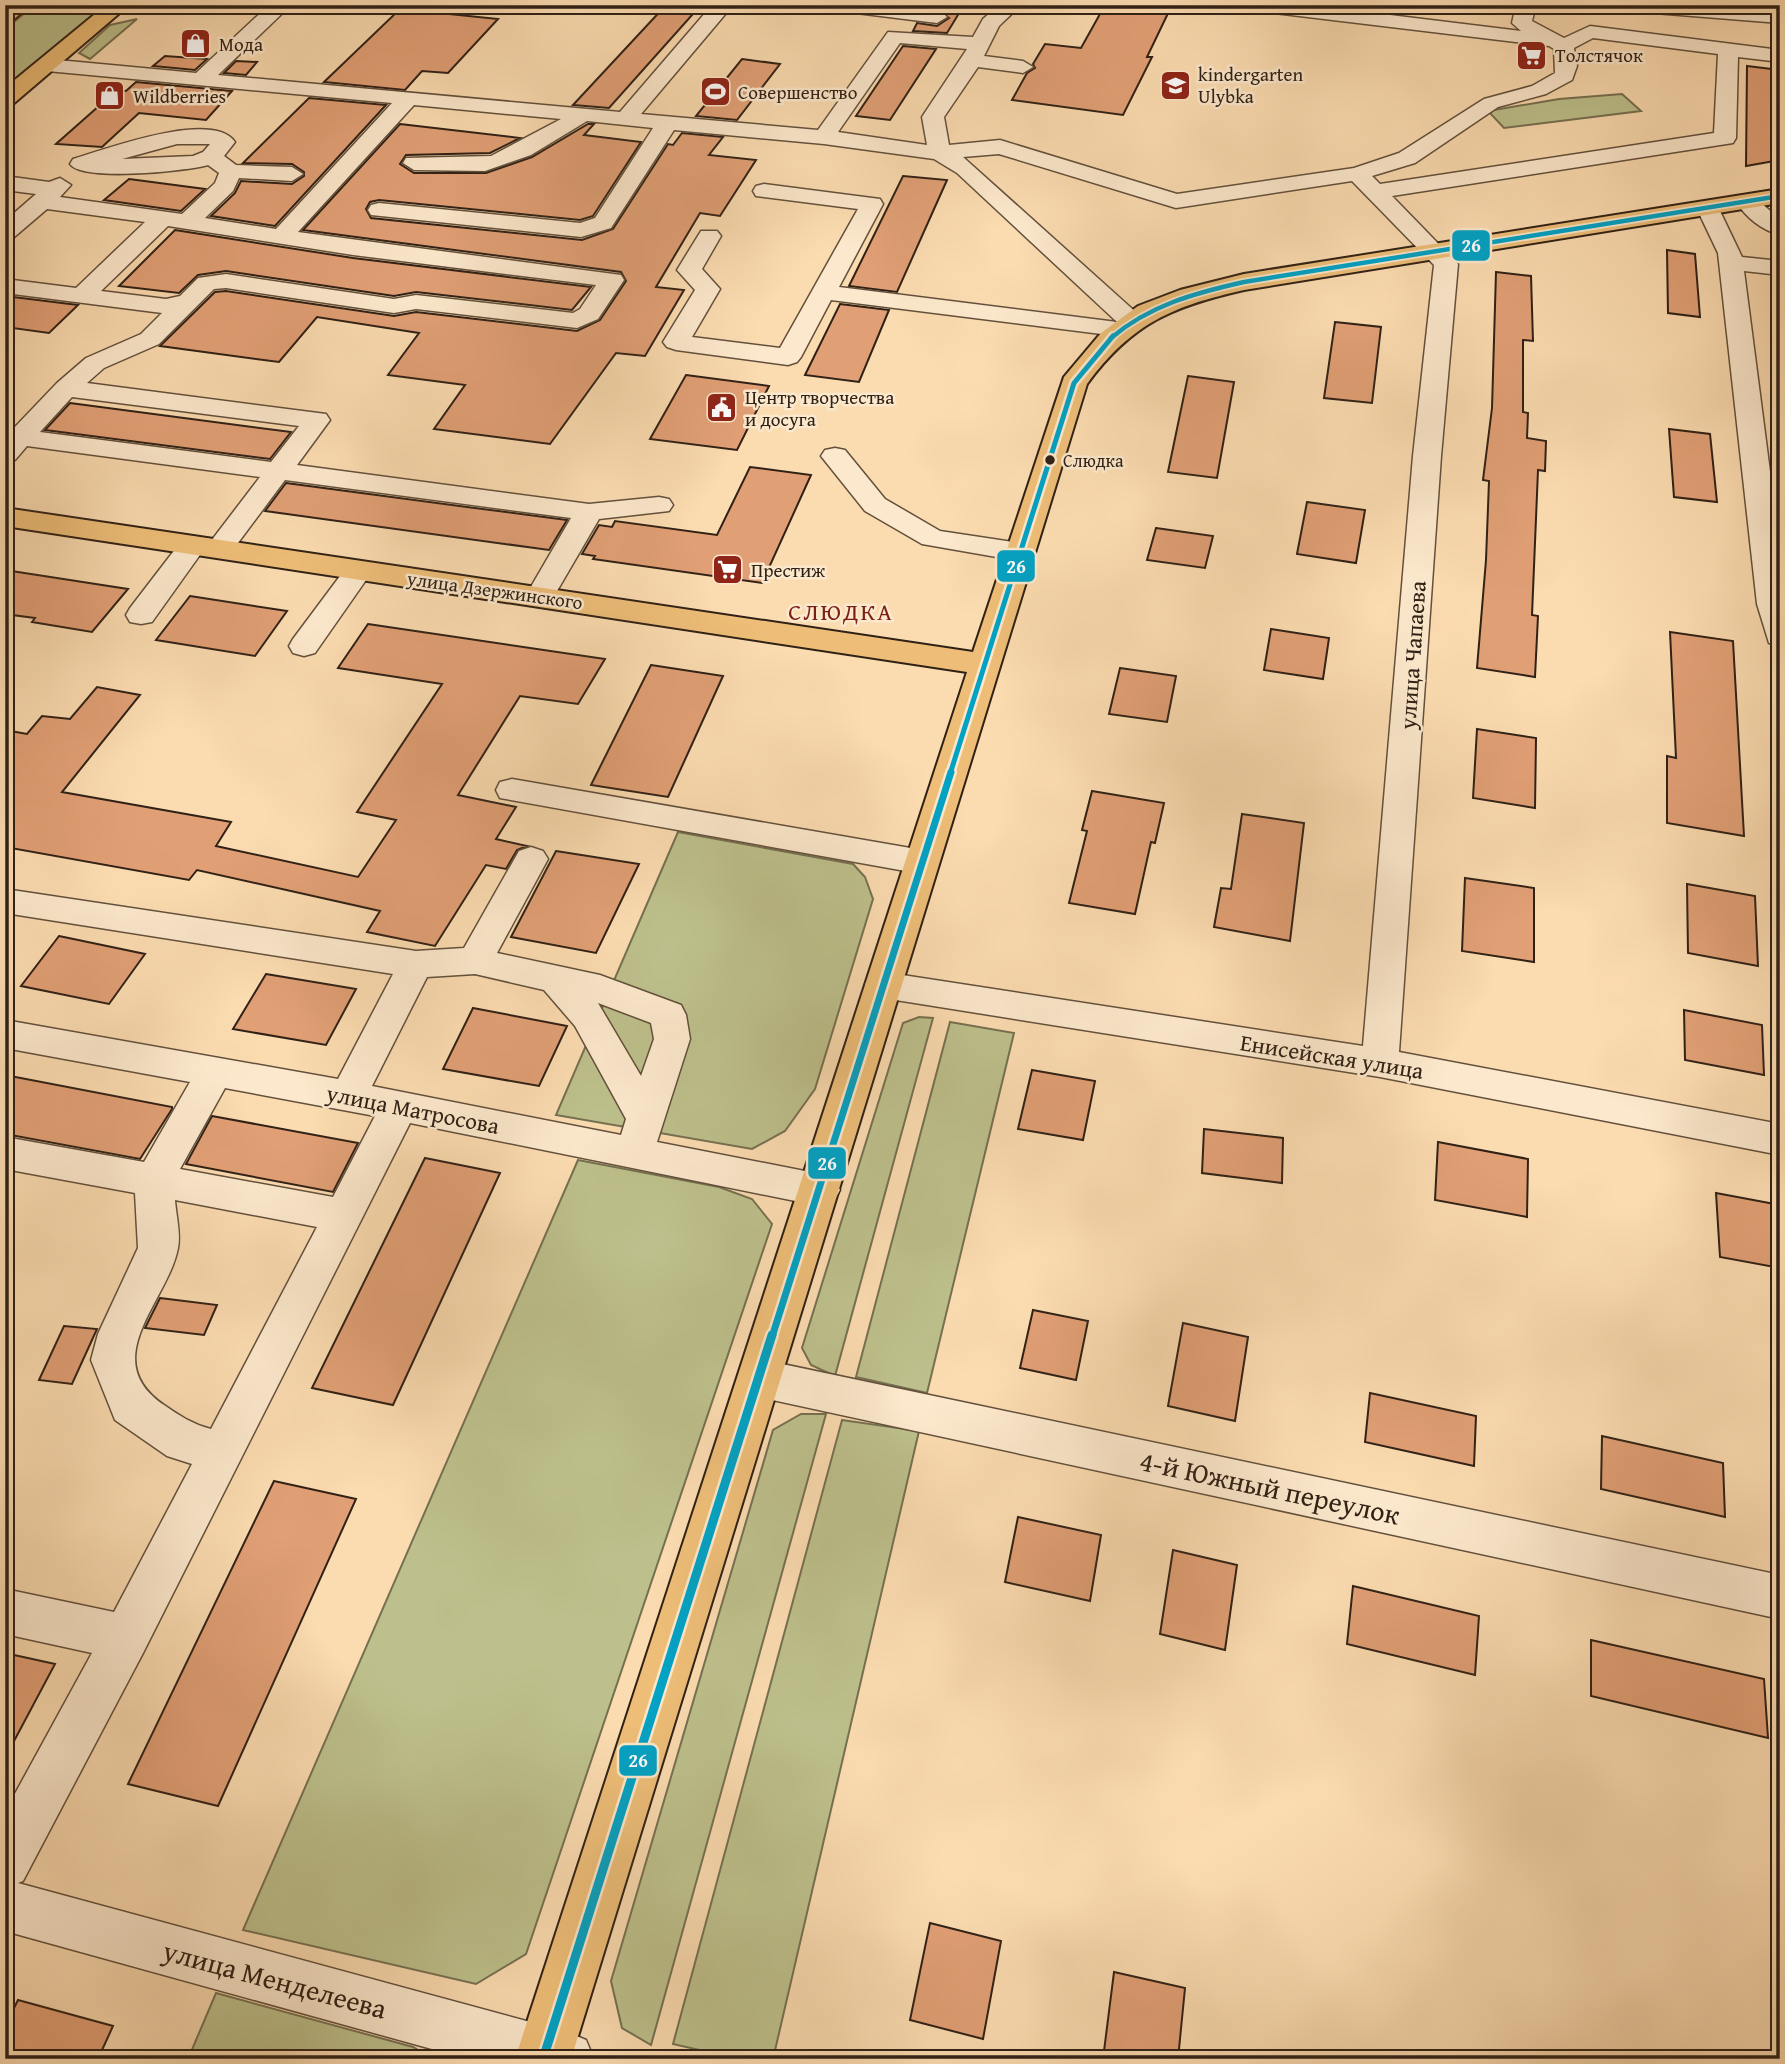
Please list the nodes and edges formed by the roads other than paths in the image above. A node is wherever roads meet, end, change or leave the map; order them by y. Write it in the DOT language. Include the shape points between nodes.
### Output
graph roads {
  1 [pos="20,5"];
  2 [pos="119,5"];
  3 [pos="281,5"];
  4 [pos="723,5"];
  5 [pos="840,5"];
  6 [pos="1011,5"];
  7 [pos="1257,5"];
  8 [pos="1526,5"];
  9 [pos="1629,5"];
  10 [pos="5,17"];
  11 [pos="1780,17"];
  12 [pos="990,23"];
  13 [pos="1557,43"];
  14 [pos="1728,50"];
  15 [pos="976,52"];
  16 [pos="1780,56"];
  17 [pos="47,65"];
  18 [pos="1023,66"];
  19 [pos="200,80"];
  20 [pos="409,98"];
  21 [pos="5,99"];
  22 [pos="583,115"];
  23 [pos="625,119"];
  24 [pos="667,123"];
  25 [pos="824,138"];
  26 [pos="940,153"];
  27 [pos="355,156"];
  28 [pos="414,163"];
  29 [pos="231,172"];
  30 [pos="292,174"];
  31 [pos="1357,174"];
  32 [pos="5,183"];
  33 [pos="764,191"];
  34 [pos="1375,192"];
  35 [pos="48,195"];
  36 [pos="1780,196"];
  37 [pos="1747,202"];
  38 [pos="1708,209"];
  39 [pos="379,210"];
  40 [pos="163,218"];
  41 [pos="187,222"];
  42 [pos="1780,228"];
  43 [pos="5,233"];
  44 [pos="709,236"];
  45 [pos="281,237"];
  46 [pos="354,247"];
  47 [pos="1435,252"];
  48 [pos="1731,262"];
  49 [pos="1780,268"];
  50 [pos="5,286"];
  51 [pos="823,292"];
  52 [pos="82,296"];
  53 [pos="187,302"];
  54 [pos="1123,325"];
  55 [pos="66,388"];
  56 [pos="10,442"];
  57 [pos="835,456"];
  58 [pos="280,469"];
  59 [pos="659,505"];
  60 [pos="589,512"];
  61 [pos="5,517"];
  62 [pos="206,547"];
  63 [pos="1019,552"];
  64 [pos="359,570"];
  65 [pos="540,597"];
  66 [pos="141,615"];
  67 [pos="1780,636"];
  68 [pos="304,646"];
  69 [pos="984,664"];
  70 [pos="512,790"];
  71 [pos="531,859"];
  72 [pos="922,862"];
  73 [pos="5,901"];
  74 [pos="475,961"];
  75 [pos="416,964"];
  76 [pos="555,978"];
  77 [pos="883,985"];
  78 [pos="5,1034"];
  79 [pos="1380,1063"];
  80 [pos="214,1073"];
  81 [pos="348,1096"];
  82 [pos="400,1106"];
  83 [pos="645,1117"];
  84 [pos="1780,1139"];
  85 [pos="5,1153"];
  86 [pos="634,1153"];
  87 [pos="154,1180"];
  88 [pos="820,1190"];
  89 [pos="344,1216"];
  90 [pos="759,1378"];
  91 [pos="222,1451"];
  92 [pos="1780,1597"];
  93 [pos="5,1611"];
  94 [pos="126,1637"];
  95 [pos="5,1863"];
  96 [pos="5,1905"];
  97 [pos="552,2057"];
  1 -- 10 [label="main road"];
  2 -- 17 [label="main road"];
  3 -- 19 [label="street"];
  4 -- 23 [label="street"];
  5 -- 12 [label="street"];
  6 -- 12 [label="street"];
  7 -- 13 [label="street"];
  8 -- 13 [label="street" via="1522,23"];
  9 -- 11 [label="street"];
  12 -- 15 [label="street"];
  13 -- 14 [label="street" via="1590,32"];
  13 -- 31 [label="street" via="1567,66 1564,76 1539,90 1490,103 1407,158"];
  14 -- 16 [label="street"];
  14 -- 34 [label="street" via="1726,138"];
  15 -- 18 [label="street"];
  15 -- 25 [label="street" via="895,36"];
  15 -- 26 [label="street" via="933,117"];
  17 -- 19 [label="street"];
  17 -- 21 [label="main road"];
  19 -- 20 [label="street"];
  20 -- 22 [label="street"];
  20 -- 27 [label="street"];
  22 -- 23 [label="street"];
  22 -- 28 [label="street" via="488,164"];
  23 -- 24 [label="street"];
  24 -- 25 [label="street"];
  24 -- 39 [label="street" via="603,223 580,230"];
  25 -- 26 [label="street"];
  26 -- 31 [label="street" via="1000,147 1175,201"];
  26 -- 54 [label="street" via="965,168"];
  27 -- 28 [label="street"];
  27 -- 45 [label="street"];
  28 -- 39 [label="street"];
  29 -- 30 [label="street"];
  29 -- 35 [label="street" via="211,157 224,142 210,137 176,137 81,164"];
  29 -- 41 [label="street" via="225,186"];
  31 -- 34 [label="street"];
  32 -- 35 [label="street"];
  33 -- 51 [label="street" via="872,204"];
  34 -- 47 [label="street"];
  35 -- 40 [label="street"];
  35 -- 43 [label="street"];
  36 -- 37 [label="main road"];
  37 -- 38 [label="main road"];
  37 -- 42 [label="street"];
  38 -- 47 [label="main road"];
  38 -- 48 [label="street"];
  39 -- 46 [label="street"];
  40 -- 41 [label="street"];
  40 -- 52 [label="street"];
  41 -- 45 [label="street"];
  44 -- 51 [label="street" via="689,270 708,289 676,342 788,357"];
  45 -- 46 [label="street"];
  46 -- 53 [label="street" via="612,280 589,314 577,321 416,302 394,306 226,281 207,283"];
  47 -- 54 [label="main road" via="1217,288 1165,303"];
  47 -- 79 [label="street, улица Чапаева" via="1446,264"];
  48 -- 49 [label="street"];
  48 -- 67 [label="street" via="1772,604"];
  50 -- 52 [label="street"];
  51 -- 54 [label="street"];
  52 -- 53 [label="street" via="166,306"];
  53 -- 55 [label="street" via="150,339 95,363"];
  54 -- 63 [label="main road" via="1096,351 1074,383"];
  55 -- 56 [label="street"];
  55 -- 58 [label="street" via="317,420"];
  56 -- 58 [label="street"];
  57 -- 63 [label="street" via="875,505 932,538"];
  58 -- 60 [label="street"];
  58 -- 62 [label="street"];
  59 -- 60 [label="street"];
  60 -- 65 [label="street"];
  61 -- 62 [label="main road, улица Дзержинского"];
  62 -- 64 [label="main road, улица Дзержинского"];
  62 -- 66 [label="street"];
  63 -- 69 [label="main road"];
  64 -- 65 [label="main road, улица Дзержинского"];
  64 -- 68 [label="street"];
  65 -- 69 [label="main road, улица Дзержинского"];
  69 -- 72 [label="main road"];
  70 -- 72 [label="street"];
  71 -- 74 [label="street"];
  72 -- 77 [label="main road"];
  73 -- 75 [label="street"];
  74 -- 75 [label="street"];
  74 -- 76 [label="street"];
  75 -- 81 [label="street"];
  76 -- 83 [label="street" via="601,1036"];
  76 -- 83 [label="street" via="600,989 668,1015 672,1039"];
  77 -- 79 [label="street, Енисейская улица"];
  77 -- 88 [label="main road"];
  78 -- 80 [label="street, улица Матросова"];
  79 -- 84 [label="street, Енисейская улица"];
  80 -- 81 [label="street, улица Матросова"];
  80 -- 87 [label="street"];
  81 -- 82 [label="street, улица Матросова"];
  82 -- 86 [label="street, улица Матросова"];
  82 -- 89 [label="street"];
  83 -- 86 [label="street"];
  85 -- 87 [label="street"];
  86 -- 88 [label="street, улица Матросова"];
  87 -- 89 [label="street"];
  87 -- 91 [label="street" via="158,1248 112,1360 130,1406 181,1442"];
  88 -- 90 [label="main road"];
  89 -- 91 [label="street"];
  90 -- 92 [label="street, 4-й Южный переулок"];
  90 -- 97 [label="main road"];
  91 -- 94 [label="street"];
  93 -- 94 [label="street"];
  94 -- 95 [label="street"];
  96 -- 97 [label="street, улица Менделеева"];
}
